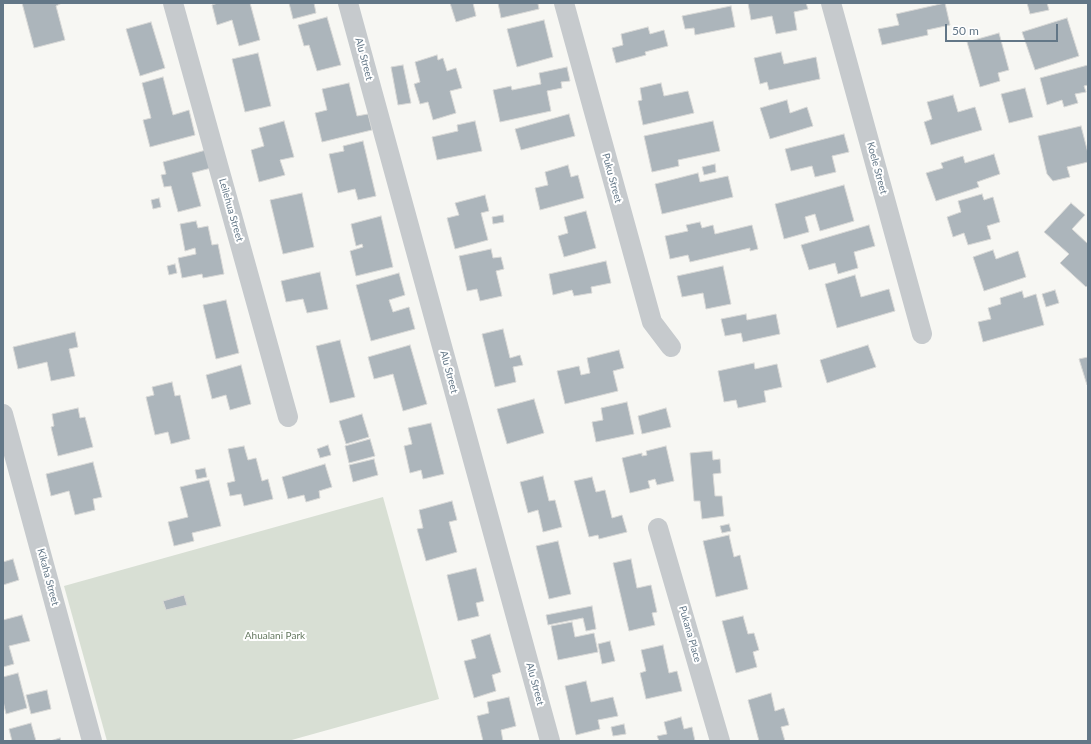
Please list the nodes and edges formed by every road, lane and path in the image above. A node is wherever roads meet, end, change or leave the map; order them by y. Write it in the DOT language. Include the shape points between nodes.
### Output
graph roads {
  1 [pos="173,3"];
  2 [pos="348,3"];
  3 [pos="831,3"];
  4 [pos="567,4"];
  5 [pos="922,334"];
  6 [pos="671,347"];
  7 [pos="3,414"];
  8 [pos="288,417"];
  9 [pos="658,528"];
  10 [pos="92,741"];
  11 [pos="550,741"];
  12 [pos="720,741"];
  1 -- 8 [label="street, Leilehua Street"];
  2 -- 11 [label="street, Alu Street"];
  3 -- 5 [label="street, Koele Street"];
  4 -- 6 [label="street, Puku Street" via="652,322"];
  7 -- 10 [label="street, Kikaha Street"];
  9 -- 12 [label="street, Pukana Place"];
}
